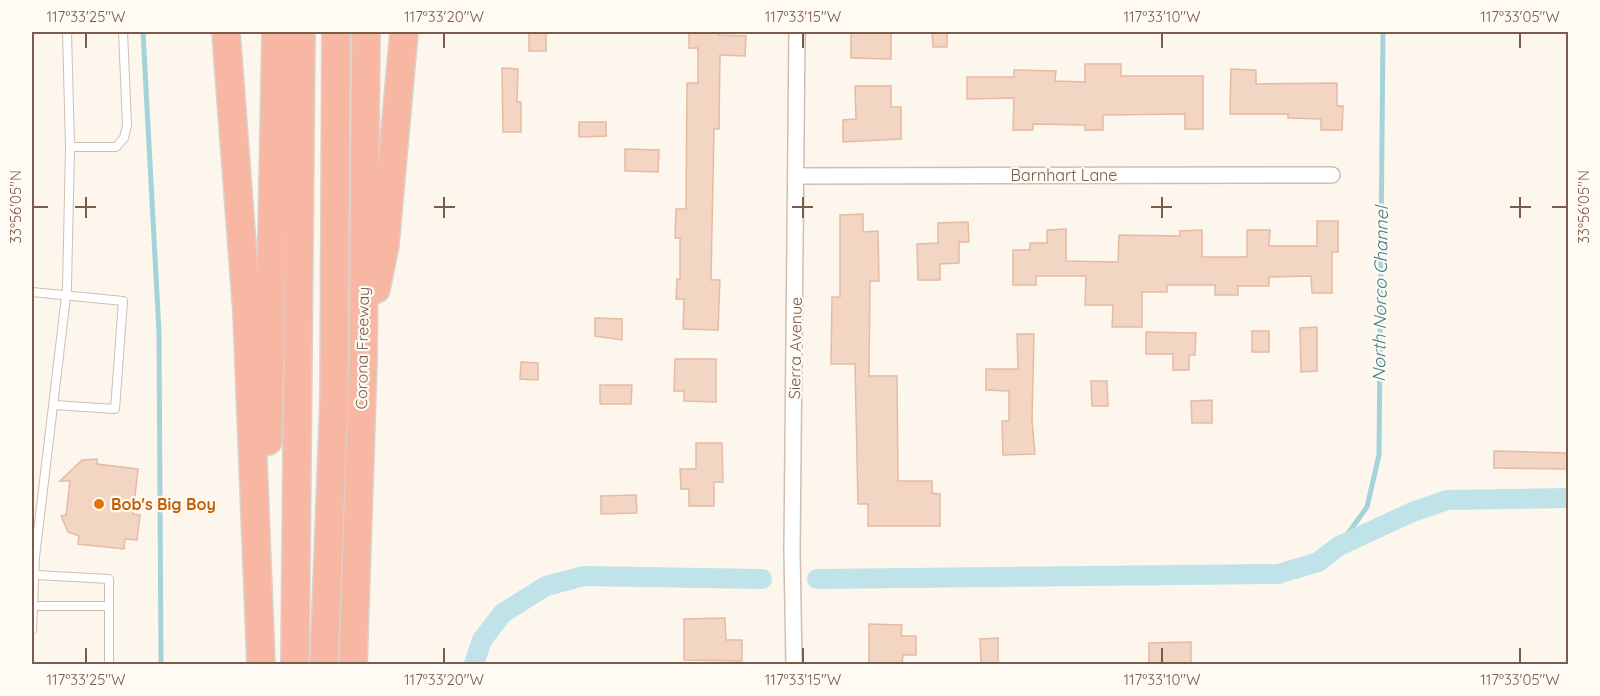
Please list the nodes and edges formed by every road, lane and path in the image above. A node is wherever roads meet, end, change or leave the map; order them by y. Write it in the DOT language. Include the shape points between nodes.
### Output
graph roads {
  1 [pos="67,32"];
  2 [pos="123,32"];
  3 [pos="225,32"];
  4 [pos="276,32"];
  5 [pos="301,32"];
  6 [pos="336,32"];
  7 [pos="366,32"];
  8 [pos="405,32"];
  9 [pos="797,32"];
  10 [pos="70,147"];
  11 [pos="1332,175"];
  12 [pos="797,176"];
  13 [pos="32,292"];
  14 [pos="66,296"];
  15 [pos="363,361"];
  16 [pos="54,405"];
  17 [pos="33,557"];
  18 [pos="36,575"];
  19 [pos="35,606"];
  20 [pos="109,606"];
  21 [pos="32,630"];
  22 [pos="109,664"];
  23 [pos="262,664"];
  24 [pos="295,664"];
  25 [pos="324,664"];
  26 [pos="353,664"];
  27 [pos="794,664"];
  1 -- 10 [label="lane"];
  2 -- 10 [label="lane" via="127,125 124,138 116,147"];
  3 -- 23 [label="highway" via="247,312"];
  4 -- 23 [label="highway"];
  5 -- 24 [label="highway"];
  6 -- 25 [label="highway" via="334,400"];
  7 -- 15 [label="highway, Corona Freeway"];
  8 -- 15 [label="highway" via="385,244"];
  9 -- 12 [label="street, Sierra Avenue"];
  10 -- 14 [label="lane"];
  11 -- 12 [label="street, Barnhart Lane"];
  12 -- 27 [label="street, Sierra Avenue"];
  13 -- 14 [label="lane"];
  14 -- 16 [label="lane"];
  14 -- 16 [label="lane" via="123,301 115,409"];
  15 -- 26 [label="highway, Corona Freeway"];
  16 -- 17 [label="lane"];
  17 -- 18 [label="lane"];
  18 -- 19 [label="lane"];
  18 -- 20 [label="lane" via="110,579"];
  19 -- 20 [label="lane"];
  19 -- 21 [label="lane"];
  20 -- 22 [label="lane"];
}
